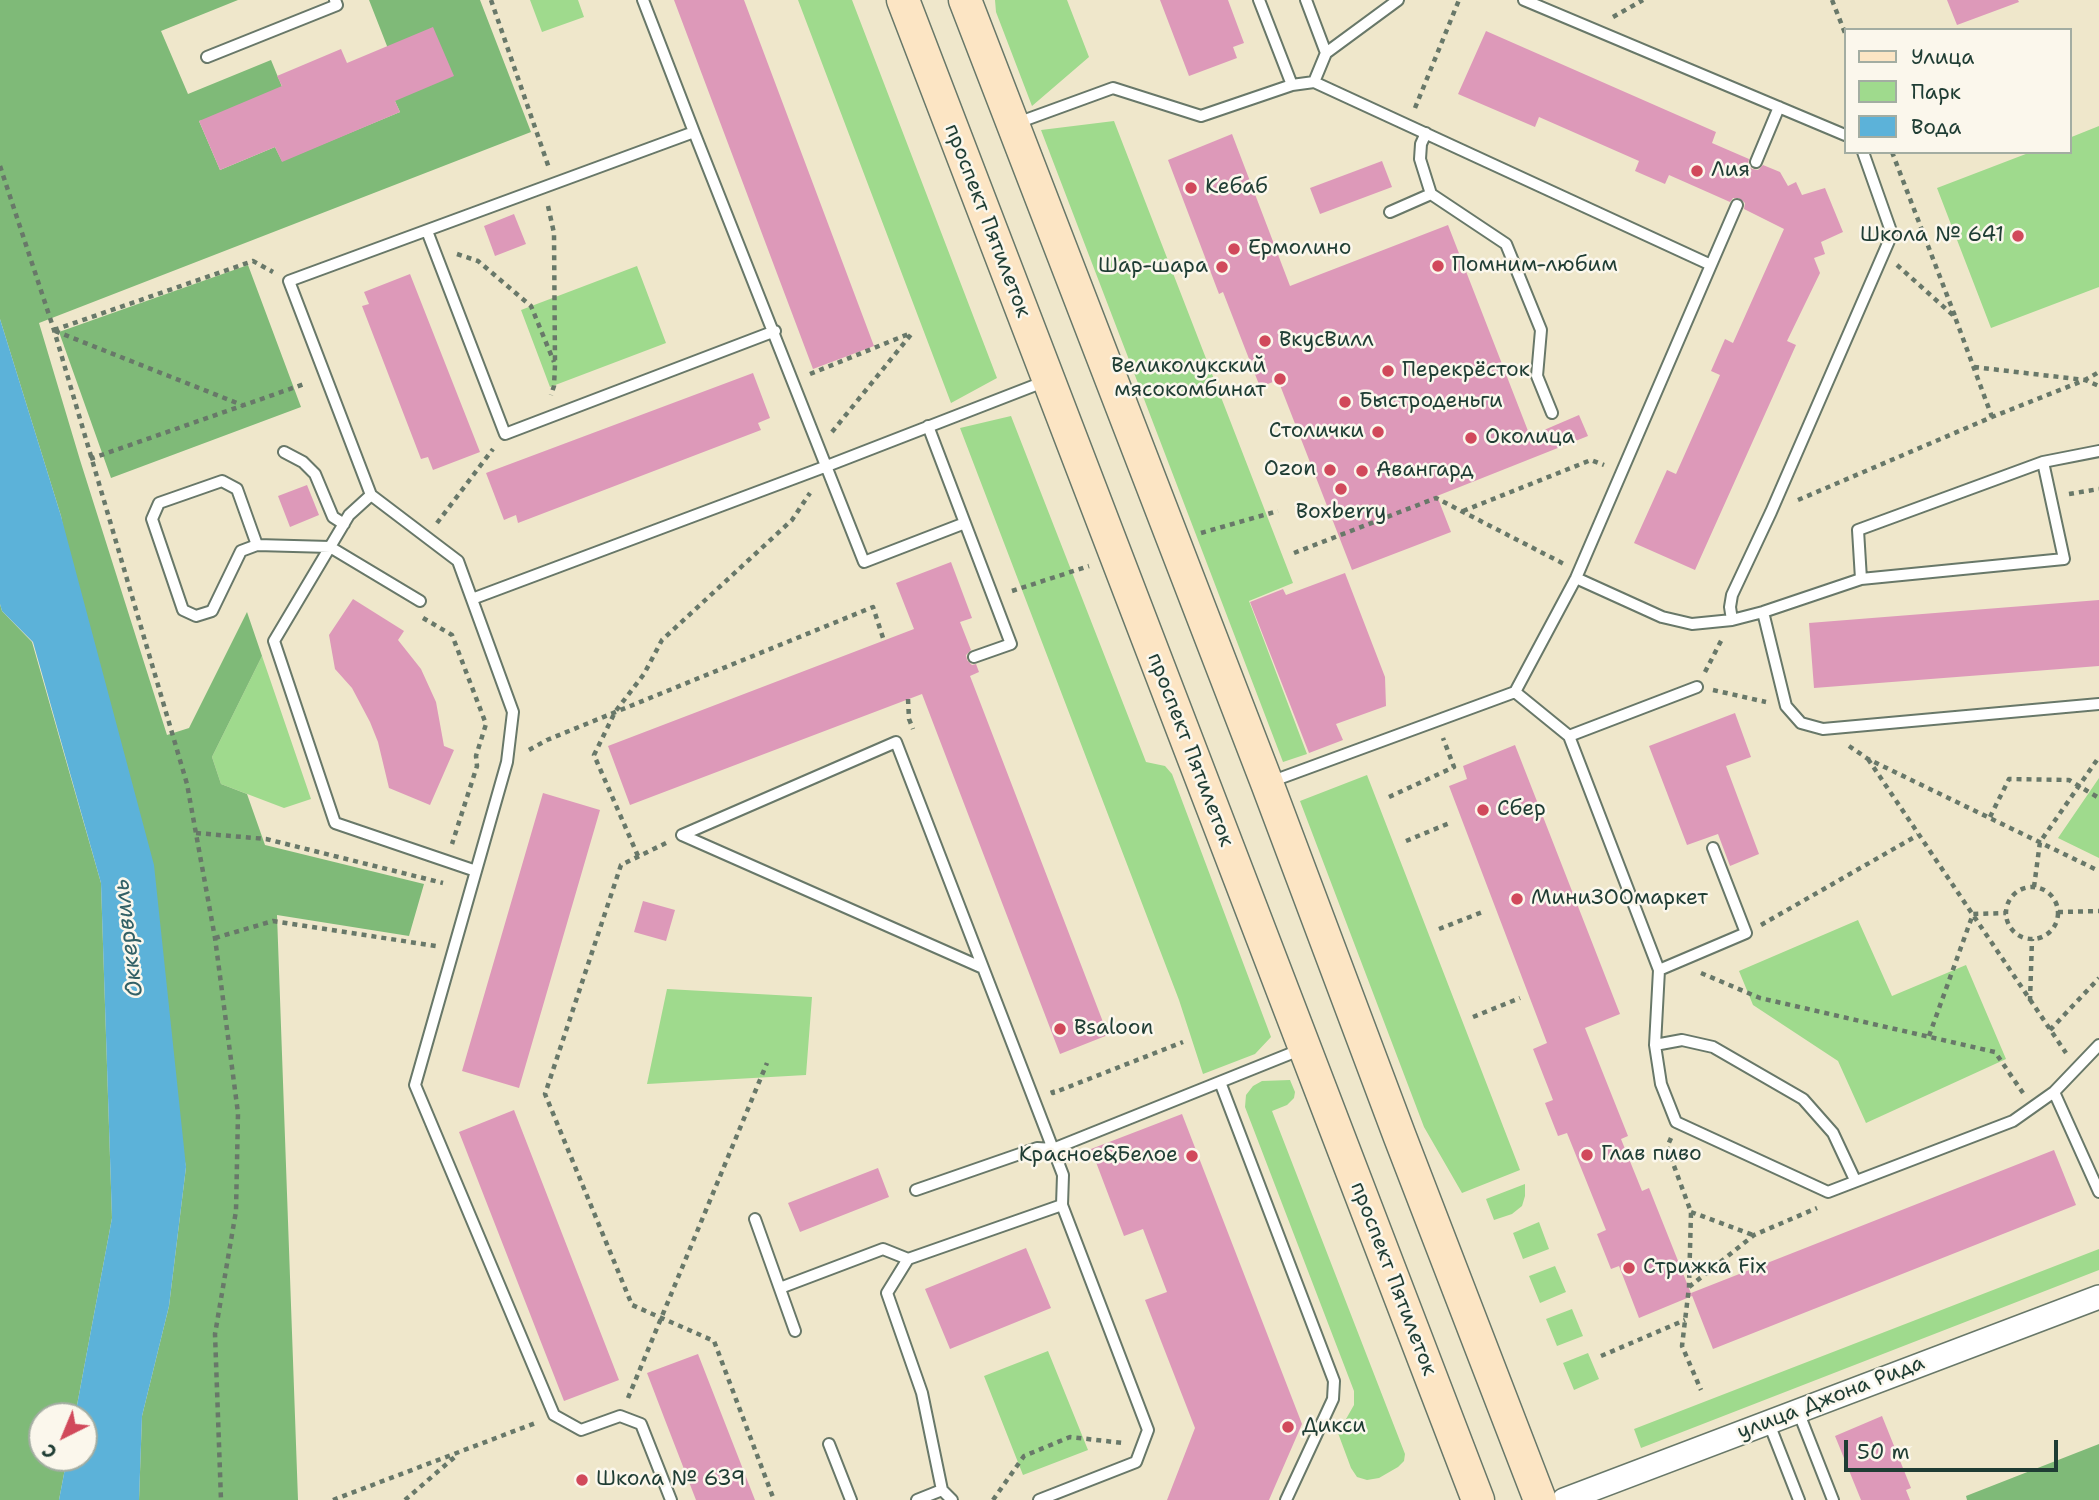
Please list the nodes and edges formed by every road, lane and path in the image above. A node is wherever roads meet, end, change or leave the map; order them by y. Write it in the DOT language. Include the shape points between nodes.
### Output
graph roads {
  1 [pos="335,0"];
  2 [pos="492,0"];
  3 [pos="643,0"];
  4 [pos="903,0"];
  5 [pos="965,0"];
  6 [pos="1259,0"];
  7 [pos="1306,0"];
  8 [pos="1398,0"];
  9 [pos="1459,0"];
  10 [pos="1524,0"];
  11 [pos="1643,0"];
  12 [pos="1832,0"];
  13 [pos="1843,28"];
  14 [pos="1593,29"];
  15 [pos="1326,53"];
  16 [pos="207,57"];
  17 [pos="1314,82"];
  18 [pos="1292,85"];
  19 [pos="1779,107"];
  20 [pos="1013,124"];
  21 [pos="1408,125"];
  22 [pos="694,132"];
  23 [pos="1426,133"];
  24 [pos="1843,134"];
  25 [pos="1864,154"];
  26 [pos="1893,154"];
  27 [pos="1756,162"];
  28 [pos="0,166"];
  29 [pos="555,183"];
  30 [pos="543,188"];
  31 [pos="1431,194"];
  32 [pos="1737,205"];
  33 [pos="1390,212"];
  34 [pos="427,231"];
  35 [pos="1885,254"];
  36 [pos="478,261"];
  37 [pos="1711,265"];
  38 [pos="289,281"];
  39 [pos="1955,317"];
  40 [pos="54,330"];
  41 [pos="775,331"];
  42 [pos="555,365"];
  43 [pos="1974,367"];
  44 [pos="2099,372"];
  45 [pos="326,377"];
  46 [pos="793,380"];
  47 [pos="1049,380"];
  48 [pos="2085,380"];
  49 [pos="554,386"];
  50 [pos="2099,386"];
  51 [pos="243,405"];
  52 [pos="1552,412"];
  53 [pos="1992,417"];
  54 [pos="928,426"];
  55 [pos="505,434"];
  56 [pos="820,447"];
  57 [pos="2099,451"];
  58 [pos="284,452"];
  59 [pos="90,459"];
  60 [pos="2043,462"];
  61 [pos="827,466"];
  62 [pos="1621,472"];
  63 [pos="2099,489"];
  64 [pos="371,495"];
  65 [pos="2050,497"];
  66 [pos="1463,512"];
  67 [pos="1771,512"];
  68 [pos="965,523"];
  69 [pos="344,524"];
  70 [pos="426,537"];
  71 [pos="257,545"];
  72 [pos="330,547"];
  73 [pos="1294,553"];
  74 [pos="1576,578"];
  75 [pos="1861,579"];
  76 [pos="472,599"];
  77 [pos="420,601"];
  78 [pos="1763,612"];
  79 [pos="1732,620"];
  80 [pos="884,640"];
  81 [pos="974,657"];
  82 [pos="1698,687"];
  83 [pos="1515,692"];
  84 [pos="908,699"];
  85 [pos="2099,704"];
  86 [pos="1786,706"];
  87 [pos="615,712"];
  88 [pos="1436,721"];
  89 [pos="1823,729"];
  90 [pos="914,732"];
  91 [pos="1569,736"];
  92 [pos="2099,757"];
  93 [pos="1868,759"];
  94 [pos="507,762"];
  95 [pos="1267,783"];
  96 [pos="2079,786"];
  97 [pos="1389,797"];
  98 [pos="2099,798"];
  99 [pos="1990,817"];
  100 [pos="1452,822"];
  101 [pos="196,833"];
  102 [pos="682,835"];
  103 [pos="1918,835"];
  104 [pos="1406,841"];
  105 [pos="2040,842"];
  106 [pos="1713,848"];
  107 [pos="639,856"];
  108 [pos="446,861"];
  109 [pos="476,871"];
  110 [pos="2099,871"];
  111 [pos="2034,887"];
  112 [pos="471,890"];
  113 [pos="1485,911"];
  114 [pos="2099,911"];
  115 [pos="2058,912"];
  116 [pos="2006,913"];
  117 [pos="1973,914"];
  118 [pos="1439,929"];
  119 [pos="1746,933"];
  120 [pos="215,938"];
  121 [pos="2032,939"];
  122 [pos="454,948"];
  123 [pos="1676,963"];
  124 [pos="983,968"];
  125 [pos="1659,970"];
  126 [pos="2099,978"];
  127 [pos="1520,998"];
  128 [pos="2030,1002"];
  129 [pos="1473,1017"];
  130 [pos="2050,1030"];
  131 [pos="1929,1037"];
  132 [pos="1183,1042"];
  133 [pos="1655,1045"];
  134 [pos="2099,1045"];
  135 [pos="1305,1048"];
  136 [pos="767,1063"];
  137 [pos="2077,1068"];
  138 [pos="1048,1080"];
  139 [pos="1220,1082"];
  140 [pos="2054,1091"];
  141 [pos="2033,1109"];
  142 [pos="1676,1122"];
  143 [pos="1053,1149"];
  144 [pos="1855,1180"];
  145 [pos="916,1189"];
  146 [pos="1828,1192"];
  147 [pos="2099,1192"];
  148 [pos="1062,1205"];
  149 [pos="1691,1212"];
  150 [pos="755,1219"];
  151 [pos="1754,1235"];
  152 [pos="908,1259"];
  153 [pos="1689,1287"];
  154 [pos="780,1288"];
  155 [pos="2099,1297"];
  156 [pos="660,1318"];
  157 [pos="1685,1320"];
  158 [pos="795,1331"];
  159 [pos="1601,1356"];
  160 [pos="1701,1390"];
  161 [pos="1797,1410"];
  162 [pos="554,1415"];
  163 [pos="620,1416"];
  164 [pos="1768,1421"];
  165 [pos="829,1444"];
  166 [pos="1142,1445"];
  167 [pos="460,1452"];
  168 [pos="942,1490"];
  169 [pos="221,1500"];
  170 [pos="333,1500"];
  171 [pos="405,1500"];
  172 [pos="671,1500"];
  173 [pos="775,1500"];
  174 [pos="851,1500"];
  175 [pos="917,1500"];
  176 [pos="952,1500"];
  177 [pos="993,1500"];
  178 [pos="1039,1500"];
  179 [pos="1286,1500"];
  180 [pos="1478,1500"];
  181 [pos="1540,1500"];
  182 [pos="1564,1500"];
  183 [pos="1799,1500"];
  184 [pos="1833,1500"];
  1 -- 16 [label="lane" via="337,5"];
  2 -- 29 [label="path"];
  3 -- 22 [label="lane"];
  4 -- 47 [label="street, проспект Пятилеток"];
  5 -- 20 [label="street"];
  6 -- 18 [label="lane"];
  7 -- 15 [label="lane"];
  8 -- 15 [label="lane"];
  9 -- 21 [label="path"];
  10 -- 14 [label="lane"];
  11 -- 14 [label="path"];
  12 -- 13 [label="path"];
  14 -- 19 [label="lane"];
  15 -- 17 [label="lane"];
  17 -- 18 [label="lane"];
  17 -- 21 [label="lane"];
  18 -- 20 [label="lane" via="1201,116 1113,88"];
  19 -- 24 [label="lane"];
  19 -- 27 [label="lane"];
  20 -- 95 [label="street"];
  21 -- 23 [label="lane"];
  22 -- 29 [label="lane"];
  22 -- 41 [label="lane"];
  23 -- 31 [label="lane" via="1420,159"];
  23 -- 37 [label="lane"];
  25 -- 35 [label="lane" via="1892,234"];
  26 -- 39 [label="path"];
  28 -- 40 [label="path"];
  29 -- 30 [label="lane"];
  30 -- 34 [label="lane"];
  30 -- 42 [label="path" via="554,233"];
  31 -- 33 [label="lane"];
  31 -- 52 [label="lane" via="1506,244 1541,330 1537,376"];
  32 -- 37 [label="lane"];
  34 -- 38 [label="lane"];
  34 -- 55 [label="lane"];
  35 -- 39 [label="path"];
  35 -- 67 [label="lane"];
  36 -- 42 [label="path" via="531,306"];
  37 -- 62 [label="lane"];
  38 -- 40 [label="path" via="253,261"];
  38 -- 45 [label="lane"];
  39 -- 43 [label="path"];
  40 -- 51 [label="path"];
  40 -- 59 [label="path"];
  41 -- 46 [label="lane"];
  41 -- 55 [label="lane"];
  42 -- 49 [label="path"];
  43 -- 48 [label="path"];
  43 -- 53 [label="path"];
  44 -- 48 [label="path"];
  45 -- 51 [label="path"];
  45 -- 64 [label="lane"];
  46 -- 56 [label="lane"];
  46 -- 56 [label="path" via="913,332"];
  47 -- 54 [label="lane"];
  47 -- 135 [label="street, проспект Пятилеток"];
  48 -- 50 [label="path"];
  48 -- 53 [label="path"];
  51 -- 59 [label="path"];
  53 -- 67 [label="path"];
  54 -- 61 [label="lane"];
  54 -- 68 [label="lane"];
  55 -- 70 [label="path"];
  56 -- 61 [label="lane"];
  57 -- 60 [label="lane"];
  58 -- 69 [label="lane" via="316,474 333,517"];
  59 -- 101 [label="path" via="187,783"];
  60 -- 65 [label="lane"];
  60 -- 75 [label="lane" via="1858,530"];
  61 -- 68 [label="lane" via="864,562"];
  61 -- 76 [label="lane"];
  61 -- 87 [label="path" via="792,520 662,640 644,674"];
  62 -- 66 [label="path" via="1591,460"];
  62 -- 74 [label="lane"];
  63 -- 65 [label="path"];
  64 -- 69 [label="lane"];
  64 -- 70 [label="lane"];
  65 -- 75 [label="lane" via="2064,559"];
  66 -- 73 [label="path" via="1436,498"];
  66 -- 74 [label="path" via="1561,561"];
  67 -- 79 [label="lane" via="1732,595"];
  68 -- 81 [label="lane" via="1011,644"];
  69 -- 72 [label="lane"];
  70 -- 76 [label="lane" via="458,561"];
  71 -- 71 [label="lane" via="241,551 212,611 197,617 183,610 152,519 159,503 222,481 237,489"];
  71 -- 72 [label="lane"];
  72 -- 77 [label="lane"];
  72 -- 108 [label="lane" via="274,641 335,823"];
  74 -- 79 [label="lane" via="1662,617 1692,624"];
  74 -- 83 [label="lane"];
  75 -- 78 [label="lane"];
  76 -- 94 [label="lane" via="513,712"];
  77 -- 108 [label="path" via="422,617 452,635 486,724"];
  78 -- 79 [label="lane"];
  78 -- 86 [label="lane"];
  79 -- 82 [label="path"];
  80 -- 87 [label="path" via="873,607"];
  82 -- 86 [label="path"];
  82 -- 91 [label="lane"];
  83 -- 88 [label="lane"];
  83 -- 91 [label="lane"];
  84 -- 90 [label="path"];
  85 -- 89 [label="lane"];
  86 -- 89 [label="lane" via="1801,723"];
  87 -- 94 [label="path"];
  87 -- 107 [label="path" via="594,755"];
  88 -- 95 [label="lane"];
  88 -- 97 [label="path" via="1454,767"];
  89 -- 93 [label="path"];
  91 -- 125 [label="lane"];
  92 -- 96 [label="path"];
  93 -- 99 [label="path"];
  93 -- 103 [label="path"];
  94 -- 109 [label="lane"];
  95 -- 181 [label="street"];
  96 -- 98 [label="path"];
  96 -- 99 [label="path" via="2069,780 2009,779"];
  96 -- 105 [label="path"];
  99 -- 105 [label="path"];
  100 -- 104 [label="path"];
  101 -- 112 [label="path" via="266,839"];
  101 -- 120 [label="path"];
  102 -- 107 [label="path"];
  102 -- 124 [label="lane"];
  102 -- 124 [label="lane" via="896,742"];
  103 -- 117 [label="path"];
  103 -- 119 [label="path"];
  105 -- 110 [label="path"];
  105 -- 111 [label="path"];
  106 -- 119 [label="lane"];
  107 -- 156 [label="path" via="621,865 545,1094 632,1306"];
  108 -- 109 [label="lane"];
  109 -- 112 [label="lane"];
  111 -- 115 [label="path" via="2048,892"];
  111 -- 116 [label="path" via="2018,891"];
  112 -- 122 [label="lane"];
  113 -- 118 [label="path"];
  114 -- 115 [label="path"];
  115 -- 121 [label="path" via="2049,933"];
  116 -- 117 [label="path"];
  116 -- 121 [label="path" via="2011,928"];
  117 -- 128 [label="path"];
  117 -- 131 [label="path"];
  119 -- 123 [label="lane"];
  120 -- 122 [label="path" via="273,921"];
  120 -- 169 [label="path" via="237,1113 236,1211 215,1334"];
  121 -- 128 [label="path"];
  122 -- 162 [label="lane" via="415,1085"];
  123 -- 125 [label="lane"];
  123 -- 131 [label="path" via="1760,998"];
  124 -- 143 [label="lane"];
  125 -- 133 [label="lane"];
  126 -- 130 [label="path"];
  127 -- 129 [label="path"];
  128 -- 130 [label="path"];
  130 -- 137 [label="path"];
  131 -- 141 [label="path" via="1995,1052"];
  132 -- 138 [label="path" via="1053,1093"];
  133 -- 142 [label="lane" via="1661,1084"];
  133 -- 144 [label="lane" via="1682,1040 1713,1047 1803,1099 1833,1133"];
  134 -- 137 [label="lane"];
  135 -- 139 [label="lane"];
  135 -- 180 [label="street, проспект Пятилеток"];
  136 -- 156 [label="path"];
  137 -- 140 [label="lane"];
  139 -- 143 [label="lane"];
  139 -- 179 [label="lane" via="1334,1381 1333,1399"];
  140 -- 141 [label="lane"];
  140 -- 147 [label="lane"];
  141 -- 144 [label="lane" via="2013,1121"];
  142 -- 146 [label="lane"];
  142 -- 149 [label="path" via="1667,1147"];
  143 -- 145 [label="lane" via="1037,1148"];
  143 -- 148 [label="lane" via="1063,1175"];
  144 -- 146 [label="lane"];
  146 -- 151 [label="path" via="1816,1210"];
  148 -- 152 [label="lane"];
  148 -- 166 [label="lane" via="1149,1430"];
  149 -- 151 [label="path"];
  149 -- 153 [label="path"];
  150 -- 154 [label="lane"];
  151 -- 153 [label="path"];
  152 -- 154 [label="lane" via="883,1249"];
  152 -- 168 [label="lane" via="887,1293 922,1393"];
  153 -- 157 [label="path"];
  154 -- 158 [label="lane"];
  155 -- 161 [label="street, улица Джона Рида"];
  156 -- 163 [label="path"];
  156 -- 173 [label="path" via="715,1341"];
  157 -- 159 [label="path"];
  157 -- 160 [label="path" via="1682,1346"];
  161 -- 164 [label="street, улица Джона Рида"];
  161 -- 184 [label="lane"];
  162 -- 163 [label="lane" via="581,1430"];
  162 -- 167 [label="path"];
  163 -- 172 [label="lane" via="641,1424"];
  164 -- 182 [label="street, улица Джона Рида"];
  164 -- 183 [label="lane"];
  165 -- 174 [label="lane"];
  166 -- 177 [label="path" via="1070,1437 1024,1456"];
  166 -- 178 [label="lane" via="1136,1462"];
  167 -- 170 [label="path"];
  167 -- 171 [label="path"];
  168 -- 175 [label="lane"];
  168 -- 176 [label="lane"];
}
